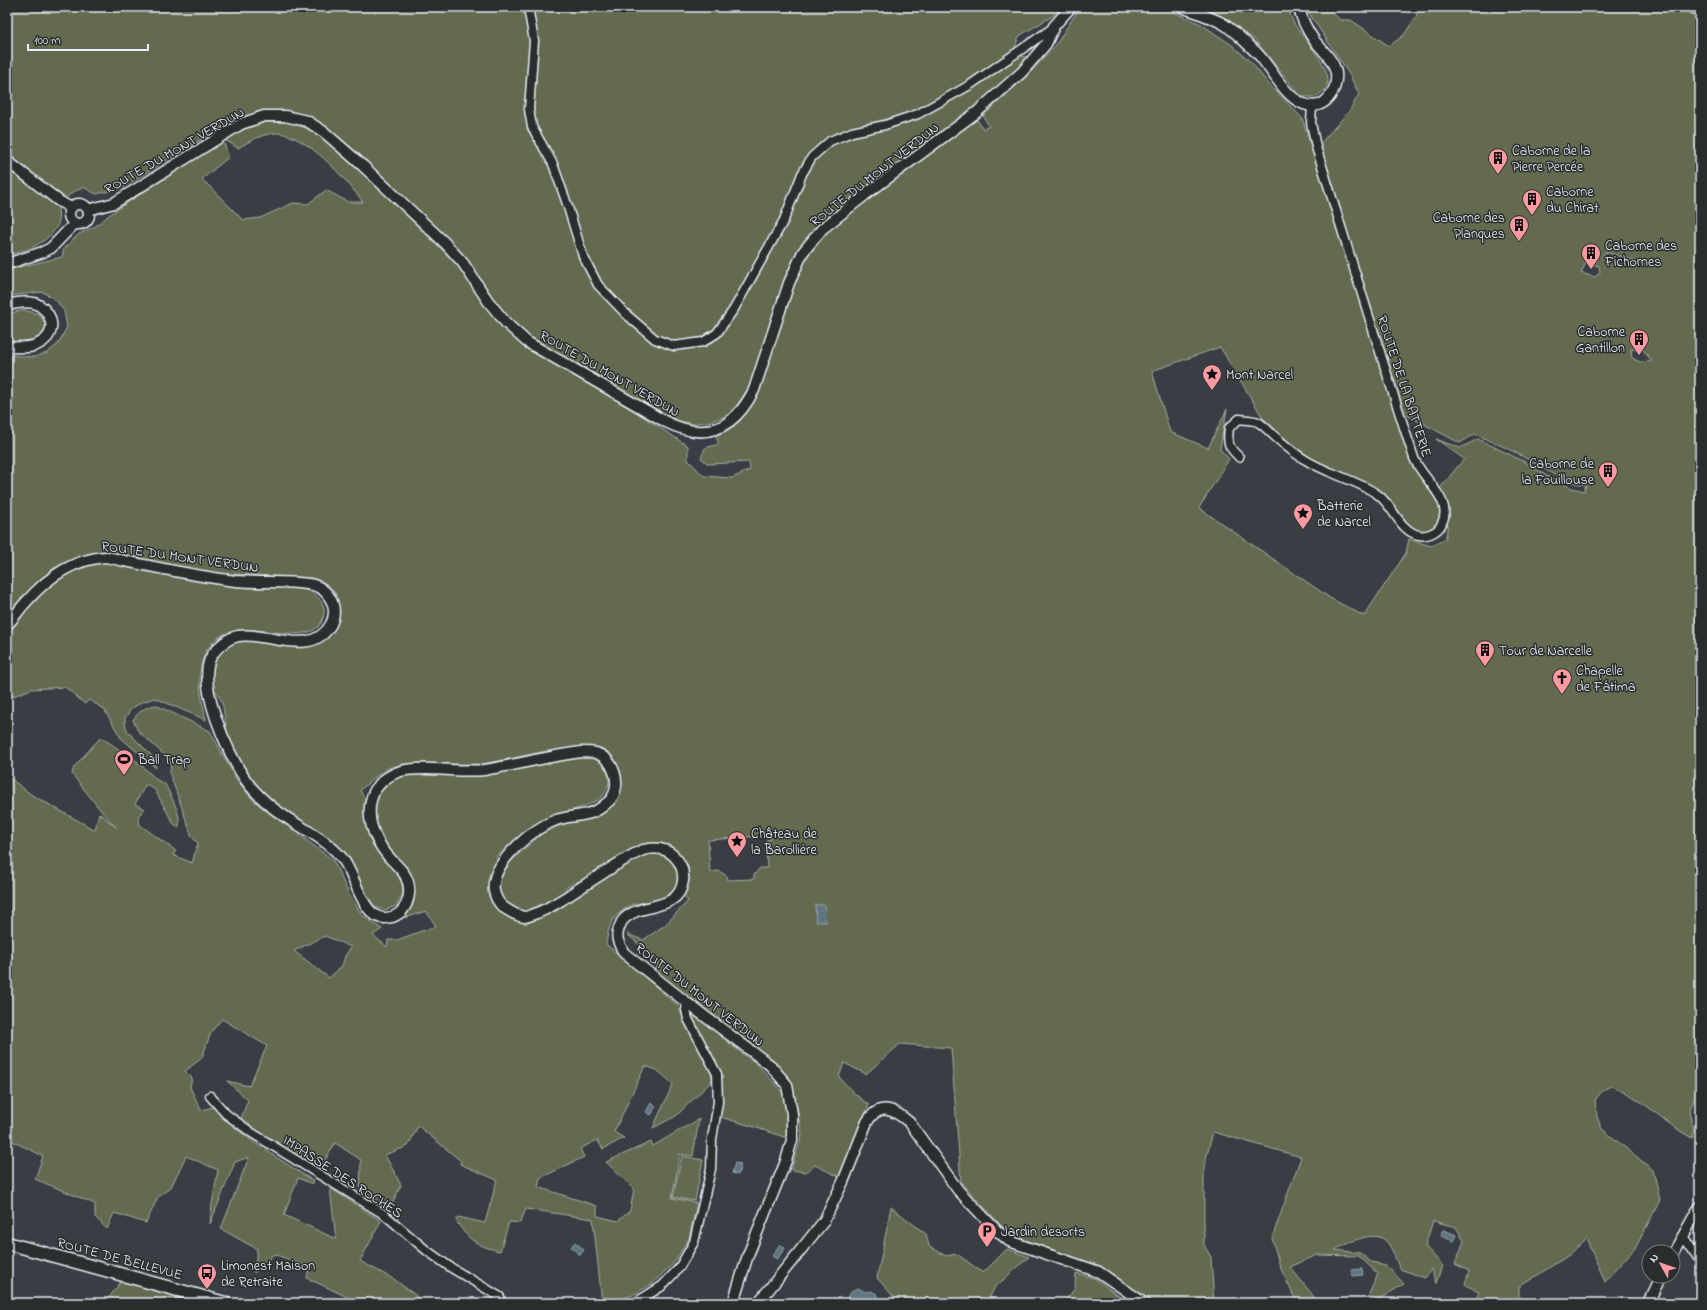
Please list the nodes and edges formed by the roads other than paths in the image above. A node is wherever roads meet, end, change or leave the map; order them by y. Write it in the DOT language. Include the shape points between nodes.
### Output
graph roads {
  1 [pos="528,7"];
  2 [pos="1071,7"];
  3 [pos="1182,7"];
  4 [pos="1299,7"];
  5 [pos="1693,7"];
  6 [pos="1700,10"];
  7 [pos="1054,26"];
  8 [pos="1312,106"];
  9 [pos="7,161"];
  10 [pos="71,208"];
  11 [pos="88,210"];
  12 [pos="75,223"];
  13 [pos="7,264"];
  14 [pos="7,305"];
  15 [pos="7,347"];
  16 [pos="1239,456"];
  17 [pos="7,625"];
  18 [pos="687,1003"];
  19 [pos="210,1096"];
  20 [pos="1700,1207"];
  21 [pos="1683,1236"];
  22 [pos="7,1243"];
  23 [pos="1679,1244"];
  24 [pos="1700,1261"];
  25 [pos="1657,1284"];
  26 [pos="646,1300"];
  27 [pos="225,1303"];
  28 [pos="498,1303"];
  29 [pos="635,1303"];
  30 [pos="732,1303"];
  31 [pos="758,1303"];
  32 [pos="1144,1303"];
  33 [pos="1648,1303"];
  1 -- 7 [label="street" via="534,41 529,109 532,127 553,164 583,256 598,285 627,315 655,339 674,346 703,342 717,332 734,309 784,220 802,174 812,157 830,141 852,132 918,114 970,85"];
  2 -- 7 [label="street, ROUTE DU MONT VERDUN"];
  3 -- 8 [label="street" via="1222,24 1258,55 1296,100"];
  4 -- 8 [label="street" via="1301,17 1314,40 1331,60 1336,72 1336,86 1331,96 1322,104"];
  5 -- 6 [label="main road"];
  7 -- 11 [label="street, ROUTE DU MONT VERDUN" via="1046,44 1022,72 977,112 822,229 803,252 789,283 754,390 746,405 734,418 717,428 700,432 680,429 666,422 527,342 506,323 463,263 445,243 363,166 324,132 307,121 285,116 264,116 241,124 114,202"];
  8 -- 16 [label="street, ROUTE DE LA BATTERIE" via="1311,123 1316,147 1400,415 1417,467 1441,497 1444,519 1441,526 1431,534 1413,534 1378,494 1303,459 1258,422 1239,419 1229,428 1227,441 1232,451"];
  9 -- 10 [label="street"];
  10 -- 11 [label="street" via="80,204"];
  10 -- 12 [label="street" via="69,216"];
  11 -- 12 [label="street" via="87,221 83,224"];
  12 -- 13 [label="street" via="51,248"];
  14 -- 15 [label="street" via="32,302 42,306 50,316 52,326 48,337 41,343 31,347"];
  17 -- 18 [label="street, ROUTE DU MONT VERDUN" via="41,586 68,567 91,558 106,557 234,580 308,584 320,587 333,602 334,616 325,632 308,642 236,636 222,644 211,656 207,670 207,686 218,722 238,768 256,793 268,805 337,852 344,860 369,911 381,919 398,913 406,905 410,891 406,878 381,846 370,821 372,799 376,788 384,779 402,771 482,770 567,754 597,753 610,762 615,773 616,786 611,798 600,808 556,820 521,842 500,866 494,883 494,894 502,906 512,913 525,917 545,910 635,854 653,848 674,855 680,864 683,879 678,893 665,904 634,912 623,920 617,934 624,953"];
  18 -- 26 [label="street" via="688,1019 717,1074 718,1102 712,1140 711,1169 694,1242 679,1268"];
  18 -- 30 [label="street, ROUTE DU MONT VERDUN" via="770,1065 787,1085 792,1114 792,1140 786,1161"];
  19 -- 28 [label="street, IMPASSE DES ROCHES" via="226,1114 252,1133 385,1215 450,1268 500,1297"];
  20 -- 21 [label="street"];
  21 -- 23 [label="street"];
  21 -- 24 [label="street"];
  22 -- 27 [label="main road, ROUTE DE BELLEVUE"];
  25 -- 33 [label="street"];
  26 -- 29 [label="street"];
  31 -- 32 [label="street" via="824,1221 867,1122 879,1110 900,1114 910,1123 958,1190 1009,1241 1099,1272"];
}
